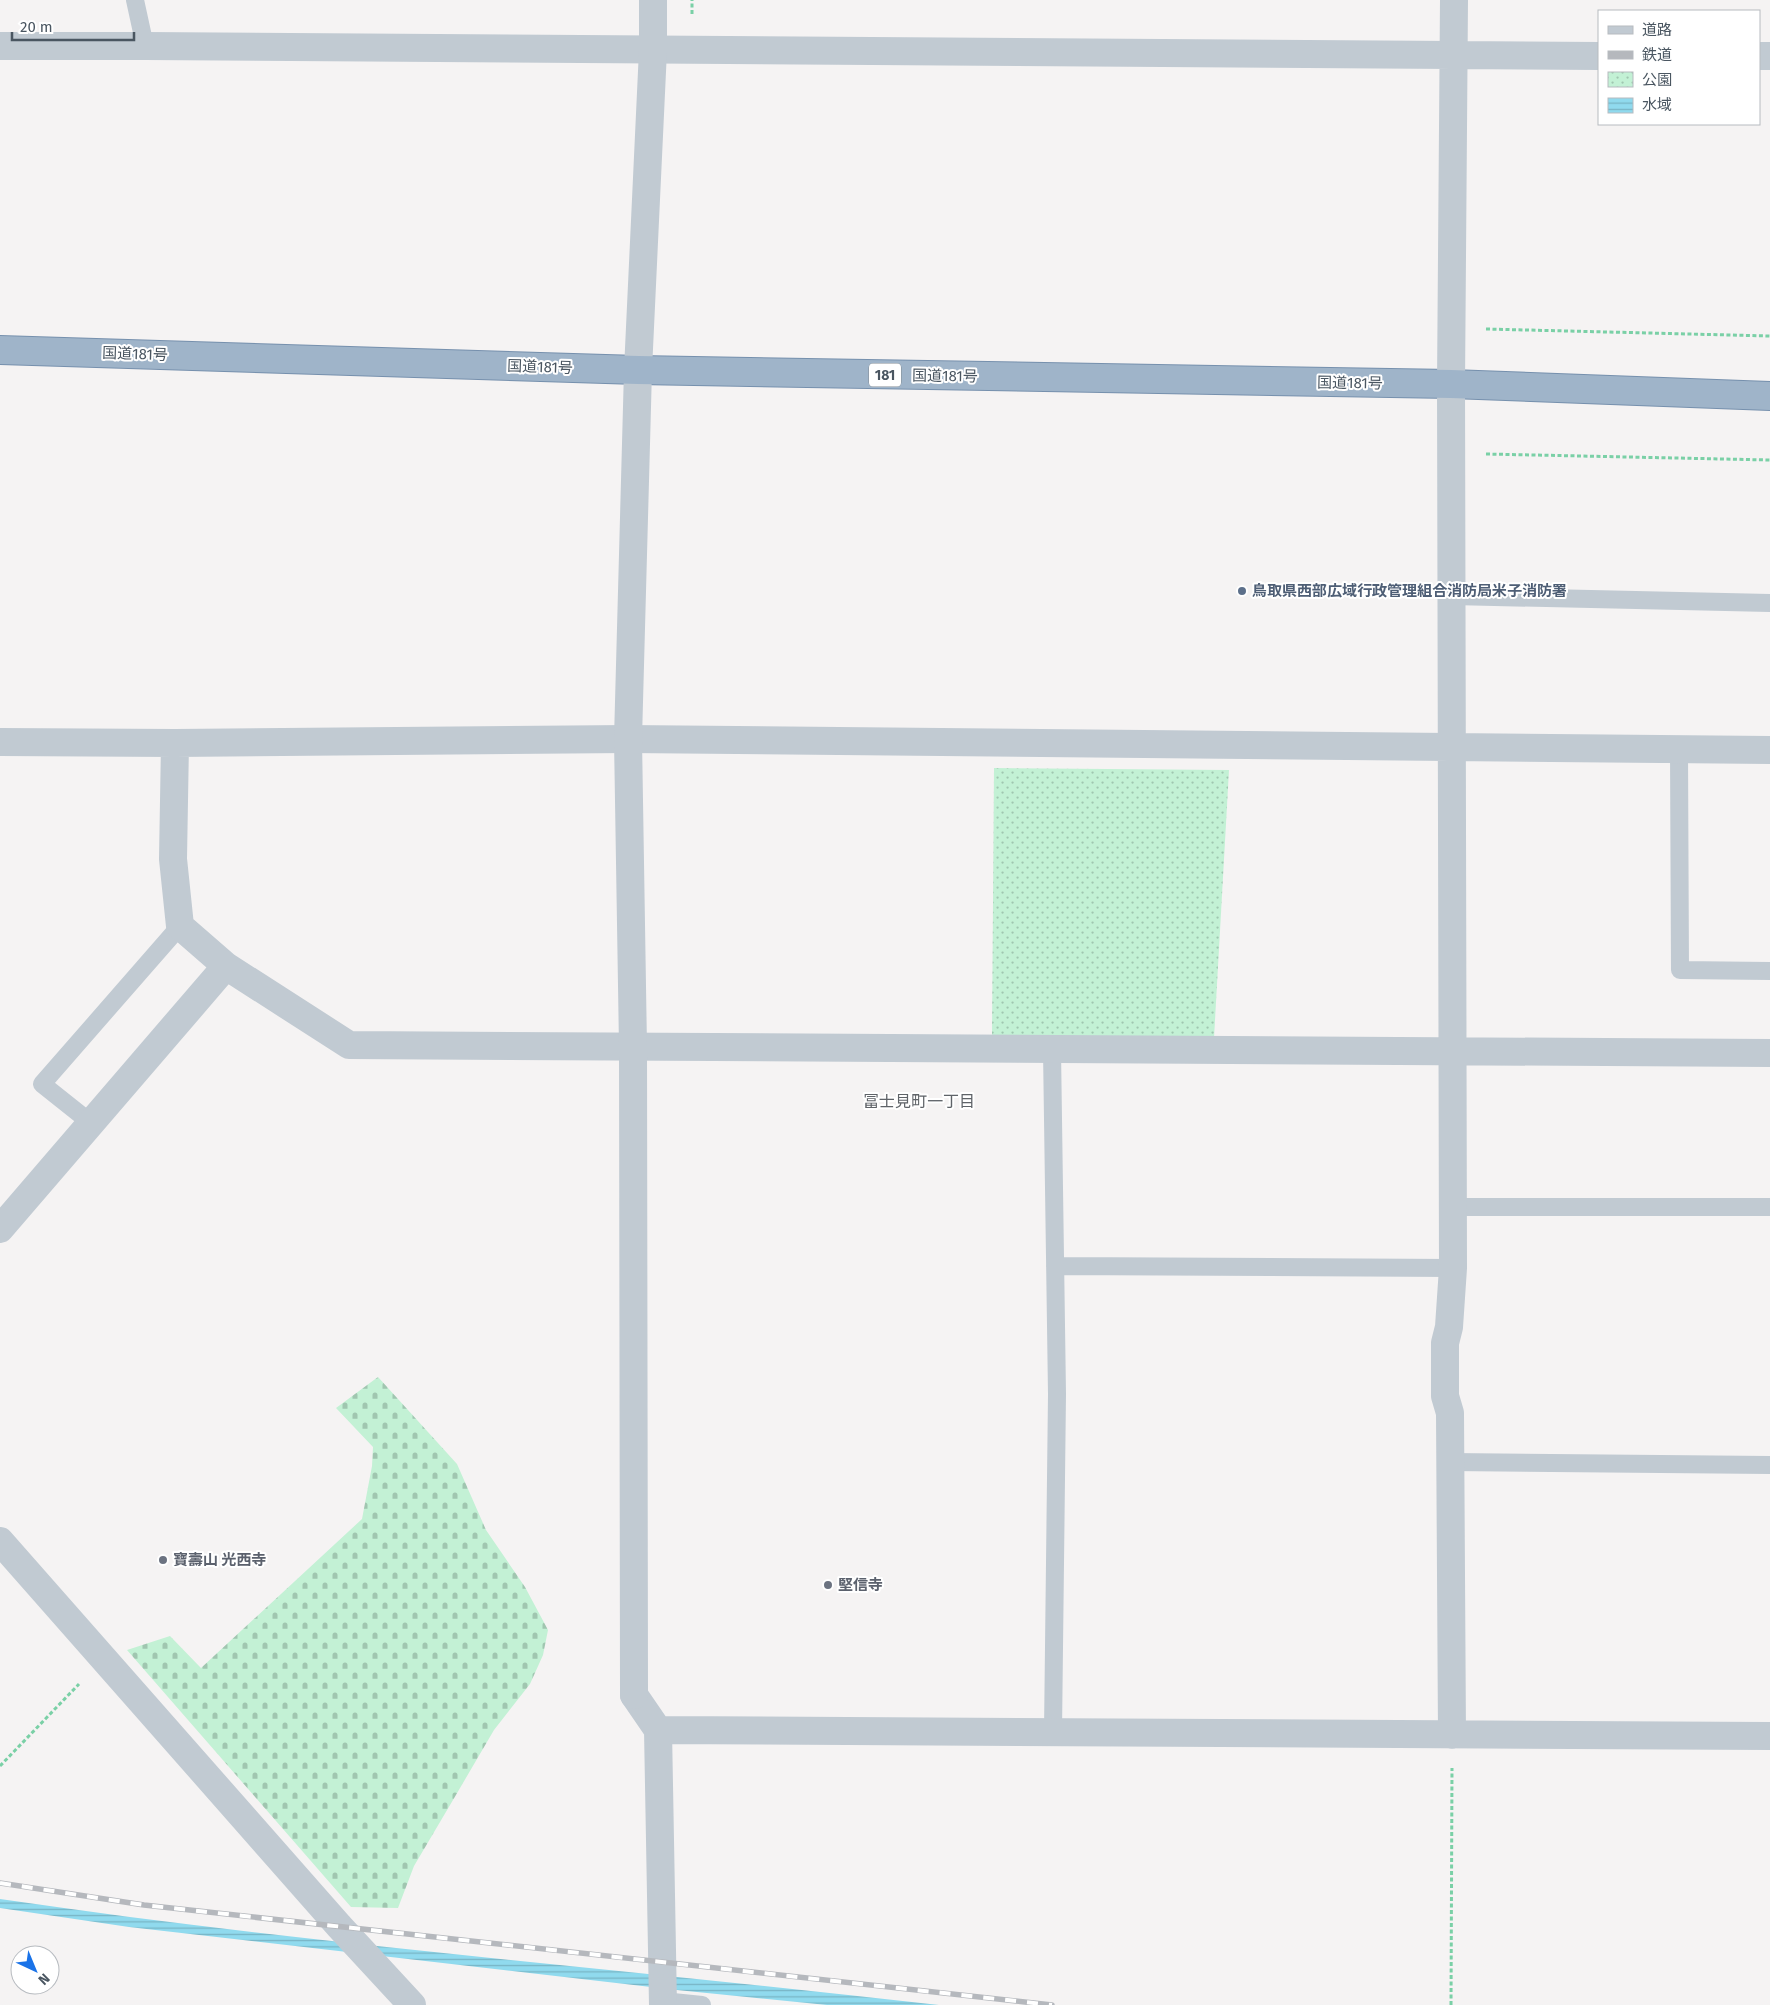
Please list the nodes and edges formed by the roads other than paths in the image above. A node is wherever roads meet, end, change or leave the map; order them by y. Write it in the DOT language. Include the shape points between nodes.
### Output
graph roads {
  1 [pos="135,0"];
  2 [pos="653,0"];
  3 [pos="1454,0"];
  4 [pos="0,46"];
  5 [pos="145,46"];
  6 [pos="653,50"];
  7 [pos="1454,56"];
  8 [pos="1598,56"];
  9 [pos="0,350"];
  10 [pos="638,370"];
  11 [pos="1451,384"];
  12 [pos="1770,396"];
  13 [pos="1452,596"];
  14 [pos="1770,603"];
  15 [pos="628,739"];
  16 [pos="0,742"];
  17 [pos="175,743"];
  18 [pos="1452,747"];
  19 [pos="1679,750"];
  20 [pos="1770,750"];
  21 [pos="180,926"];
  22 [pos="226,966"];
  23 [pos="1770,971"];
  24 [pos="633,1047"];
  25 [pos="1052,1050"];
  26 [pos="1452,1052"];
  27 [pos="1770,1054"];
  28 [pos="91,1123"];
  29 [pos="1770,1206"];
  30 [pos="1452,1207"];
  31 [pos="0,1229"];
  32 [pos="1055,1266"];
  33 [pos="1453,1268"];
  34 [pos="1450,1462"];
  35 [pos="1770,1465"];
  36 [pos="0,1541"];
  37 [pos="658,1730"];
  38 [pos="1053,1732"];
  39 [pos="1452,1735"];
  40 [pos="1770,1736"];
  41 [pos="680,2004"];
  42 [pos="412,2005"];
  1 -- 5 [label="lane"];
  2 -- 6 [label="street"];
  3 -- 7 [label="street"];
  4 -- 5 [label="street"];
  5 -- 6 [label="street"];
  6 -- 7 [label="street"];
  6 -- 10 [label="street"];
  7 -- 8 [label="street"];
  7 -- 11 [label="street"];
  9 -- 10 [label="highway, 国道181号 / 181"];
  10 -- 11 [label="highway, 国道181号 / 181"];
  10 -- 15 [label="street"];
  11 -- 12 [label="highway, 国道181号 / 181"];
  11 -- 13 [label="street"];
  13 -- 14 [label="lane"];
  13 -- 18 [label="street"];
  15 -- 17 [label="street"];
  15 -- 18 [label="street"];
  15 -- 24 [label="street"];
  16 -- 17 [label="street"];
  17 -- 21 [label="street" via="174,859"];
  18 -- 19 [label="street"];
  18 -- 26 [label="street"];
  19 -- 20 [label="street"];
  19 -- 23 [label="lane" via="1680,970"];
  21 -- 22 [label="street"];
  21 -- 28 [label="lane" via="42,1084"];
  22 -- 24 [label="street" via="350,1045"];
  22 -- 28 [label="street"];
  24 -- 25 [label="street"];
  24 -- 37 [label="street" via="634,1695"];
  25 -- 26 [label="street"];
  25 -- 32 [label="lane"];
  26 -- 27 [label="street"];
  26 -- 30 [label="street"];
  28 -- 31 [label="street"];
  29 -- 30 [label="lane"];
  30 -- 33 [label="street"];
  32 -- 33 [label="lane"];
  32 -- 38 [label="lane" via="1057,1394"];
  33 -- 34 [label="street" via="1445,1343"];
  34 -- 35 [label="lane"];
  34 -- 39 [label="street"];
  36 -- 42 [label="street"];
  37 -- 38 [label="street"];
  37 -- 41 [label="street"];
  38 -- 39 [label="street"];
  39 -- 40 [label="street"];
}
